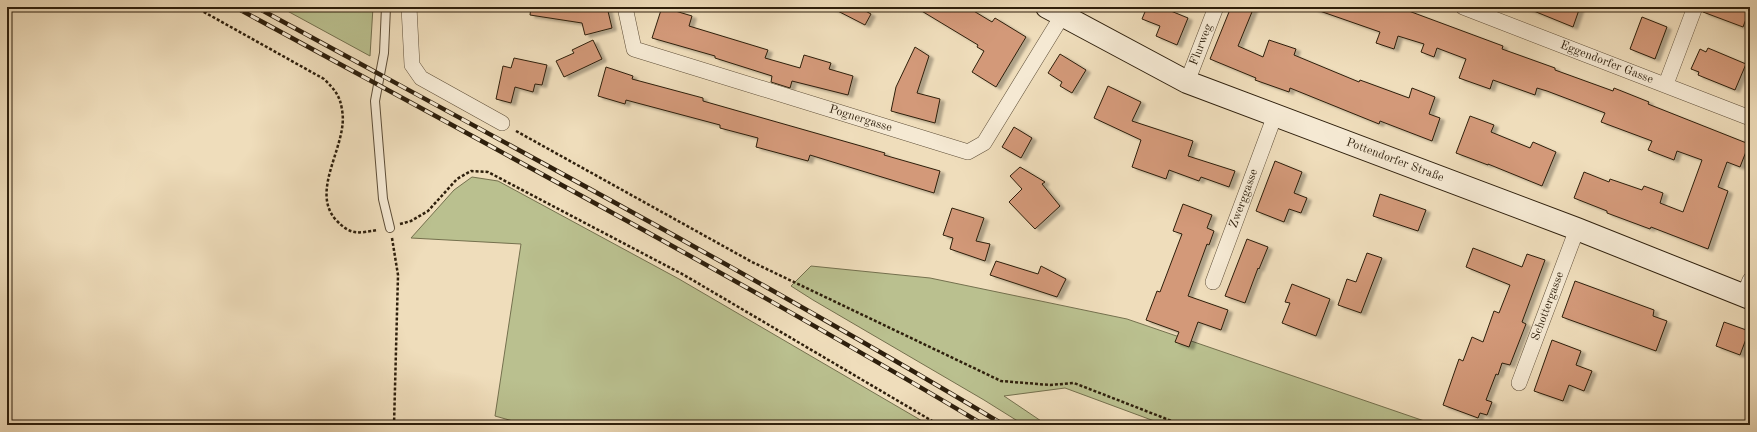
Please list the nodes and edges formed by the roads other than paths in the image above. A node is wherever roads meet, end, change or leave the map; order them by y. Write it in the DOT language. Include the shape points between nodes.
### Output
graph roads {
  1 [pos="386,7"];
  2 [pos="409,7"];
  3 [pos="625,7"];
  4 [pos="1216,7"];
  5 [pos="1463,7"];
  6 [pos="1695,7"];
  7 [pos="1054,12"];
  8 [pos="1187,82"];
  9 [pos="1666,84"];
  10 [pos="1275,115"];
  11 [pos="1750,118"];
  12 [pos="502,123"];
  13 [pos="390,228"];
  14 [pos="1577,230"];
  15 [pos="1214,282"];
  16 [pos="1748,291"];
  17 [pos="1519,383"];
  1 -- 13 [label="lane" via="384,53 375,101 382,199"];
  2 -- 12 [label="street" via="412,65 421,78"];
  3 -- 7 [label="street, Pognergasse" via="634,49 968,152 984,143"];
  4 -- 8 [label="street, Flurweg"];
  5 -- 9 [label="street, Eggendorfer Gasse"];
  6 -- 9 [label="street"];
  7 -- 8 [label="main road, Pottendorfer Straße"];
  8 -- 10 [label="main road, Pottendorfer Straße"];
  9 -- 11 [label="street, Eggendorfer Gasse"];
  10 -- 14 [label="main road, Pottendorfer Straße"];
  10 -- 15 [label="street, Zwerggasse"];
  14 -- 16 [label="main road, Pottendorfer Straße"];
  14 -- 17 [label="street, Schottergasse"];
}
